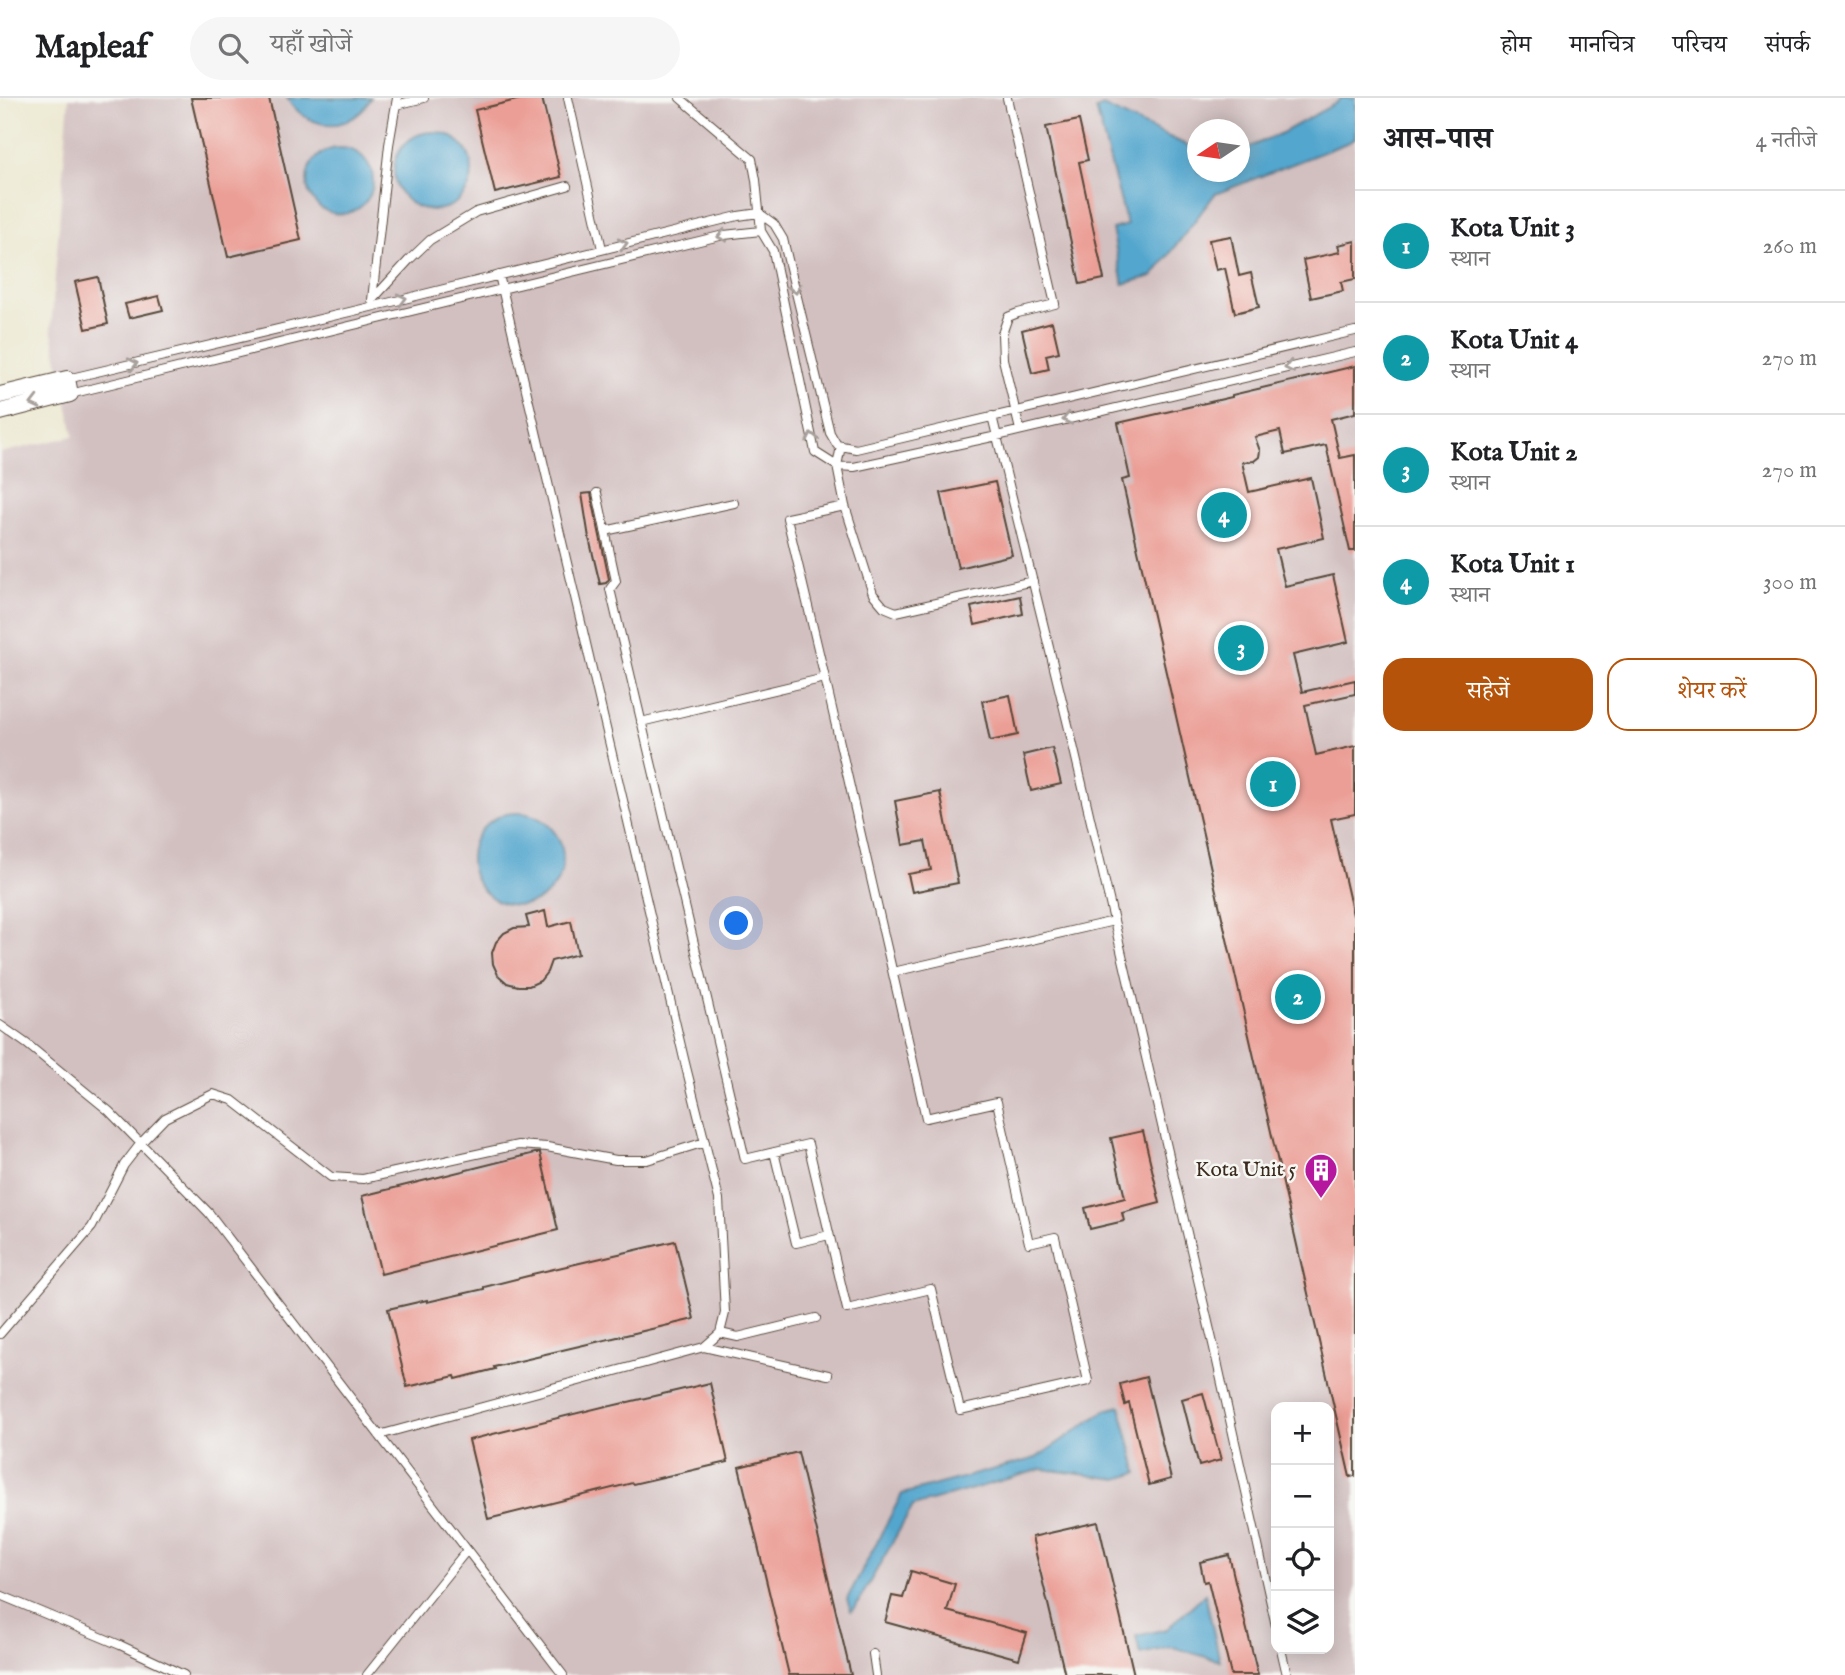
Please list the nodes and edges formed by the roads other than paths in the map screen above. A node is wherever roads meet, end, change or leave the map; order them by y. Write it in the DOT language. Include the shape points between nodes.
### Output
graph roads {
  1 [pos="424,98"];
  2 [pos="568,98"];
  3 [pos="680,98"];
  4 [pos="1007,98"];
  5 [pos="397,102"];
  6 [pos="566,186"];
  7 [pos="759,213"];
  8 [pos="761,231"];
  9 [pos="602,250"];
  10 [pos="499,275"];
  11 [pos="503,289"];
  12 [pos="372,303"];
  13 [pos="1355,331"];
  14 [pos="1355,352"];
  15 [pos="69,387"];
  16 [pos="0,395"];
  17 [pos="1015,410"];
  18 [pos="0,412"];
  19 [pos="992,416"];
  20 [pos="1020,430"];
  21 [pos="997,436"];
  22 [pos="841,446"];
  23 [pos="837,466"];
  24 [pos="597,493"];
  25 [pos="734,503"];
  26 [pos="845,506"];
  27 [pos="605,531"];
  28 [pos="1033,581"];
  29 [pos="825,678"];
  30 [pos="641,722"];
  31 [pos="1114,921"];
  32 [pos="893,972"];
  33 [pos="0,1025"];
  34 [pos="705,1142"];
  35 [pos="141,1143"];
  36 [pos="774,1152"];
  37 [pos="829,1235"];
  38 [pos="816,1318"];
  39 [pos="720,1333"];
  40 [pos="0,1334"];
  41 [pos="704,1347"];
  42 [pos="828,1375"];
  43 [pos="379,1435"];
  44 [pos="467,1550"];
  45 [pos="0,1595"];
  46 [pos="1271,1604"];
  47 [pos="873,1654"];
  48 [pos="1283,1654"];
  49 [pos="184,1675"];
  50 [pos="367,1675"];
  51 [pos="563,1675"];
  52 [pos="876,1675"];
  53 [pos="1287,1675"];
  1 -- 5 [label="lane"];
  2 -- 9 [label="lane"];
  3 -- 7 [label="lane" via="752,159"];
  4 -- 17 [label="lane" via="1055,304 1008,317 1002,334 1003,359"];
  5 -- 12 [label="lane"];
  6 -- 12 [label="lane" via="476,212 430,240"];
  7 -- 8 [label="lane"];
  9 -- 7 [label="lane, one-way"];
  7 -- 22 [label="lane, one-way" via="774,224 783,239 830,433"];
  8 -- 11 [label="lane, one-way" via="724,235"];
  23 -- 8 [label="lane, one-way" via="815,452 773,251"];
  9 -- 10 [label="lane"];
  10 -- 11 [label="lane"];
  12 -- 10 [label="lane, one-way"];
  11 -- 15 [label="lane"];
  11 -- 34 [label="lane"];
  15 -- 12 [label="lane, one-way"];
  13 -- 17 [label="lane"];
  14 -- 20 [label="lane, one-way"];
  15 -- 16 [label="street"];
  15 -- 18 [label="street, one-way"];
  17 -- 19 [label="lane"];
  17 -- 20 [label="lane"];
  19 -- 21 [label="lane"];
  19 -- 22 [label="lane" via="856,449"];
  20 -- 21 [label="lane"];
  21 -- 23 [label="lane" via="854,467"];
  21 -- 28 [label="lane"];
  22 -- 23 [label="lane"];
  23 -- 26 [label="lane"];
  24 -- 27 [label="lane"];
  25 -- 27 [label="lane"];
  26 -- 28 [label="lane" via="873,594 896,612"];
  26 -- 29 [label="lane" via="787,518"];
  27 -- 30 [label="lane" via="616,581 610,589"];
  28 -- 31 [label="lane"];
  29 -- 30 [label="lane"];
  29 -- 32 [label="lane"];
  30 -- 36 [label="lane" via="745,1159"];
  31 -- 32 [label="lane"];
  31 -- 46 [label="lane"];
  32 -- 37 [label="lane" via="926,1118 997,1102 1030,1243 1055,1237 1088,1381 960,1410 931,1289 846,1309"];
  33 -- 35 [label="lane" via="109,1111"];
  34 -- 35 [label="lane" via="647,1160 616,1160 518,1145 363,1179 331,1177 232,1100 213,1094 165,1118"];
  34 -- 39 [label="lane" via="719,1199 725,1313"];
  35 -- 40 [label="lane" via="124,1165 92,1227"];
  35 -- 43 [label="lane" via="209,1213"];
  36 -- 37 [label="lane" via="796,1243"];
  36 -- 37 [label="lane" via="808,1144"];
  38 -- 39 [label="lane" via="738,1337"];
  39 -- 41 [label="lane"];
  41 -- 42 [label="lane"];
  41 -- 43 [label="lane"];
  43 -- 44 [label="lane"];
  44 -- 50 [label="lane"];
  44 -- 51 [label="lane"];
  45 -- 49 [label="lane"];
  47 -- 52 [label="lane"];
  48 -- 53 [label="lane"];
}
